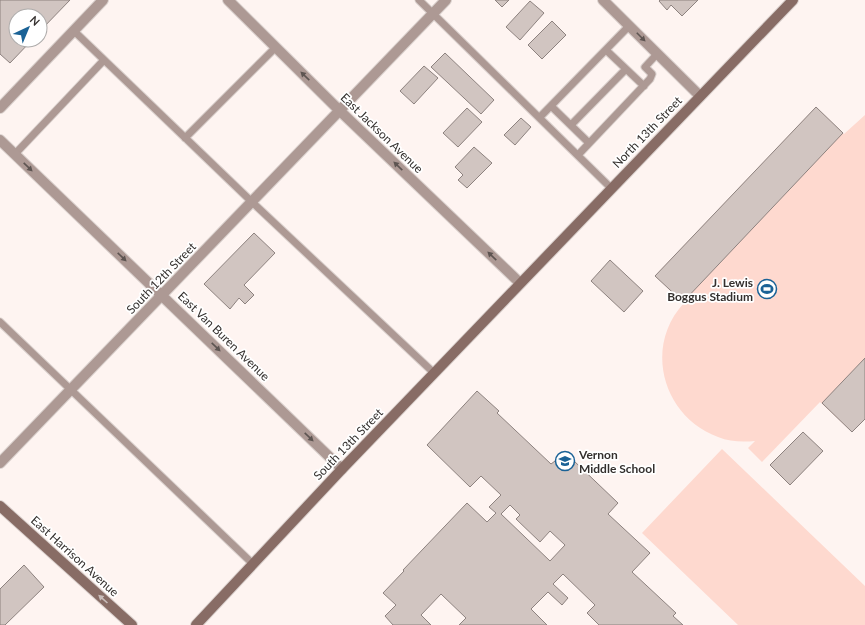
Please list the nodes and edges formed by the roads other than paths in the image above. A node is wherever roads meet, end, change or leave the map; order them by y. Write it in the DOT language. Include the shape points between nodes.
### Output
graph roads {
  1 [pos="103,0"];
  2 [pos="228,0"];
  3 [pos="419,0"];
  4 [pos="446,0"];
  5 [pos="603,0"];
  6 [pos="791,0"];
  7 [pos="433,14"];
  8 [pos="629,26"];
  9 [pos="74,30"];
  10 [pos="276,47"];
  11 [pos="606,50"];
  12 [pos="658,54"];
  13 [pos="104,60"];
  14 [pos="626,69"];
  15 [pos="644,86"];
  16 [pos="700,96"];
  17 [pos="551,106"];
  18 [pos="0,108"];
  19 [pos="340,111"];
  20 [pos="540,117"];
  21 [pos="571,125"];
  22 [pos="185,138"];
  23 [pos="0,140"];
  24 [pos="590,143"];
  25 [pos="15,154"];
  26 [pos="578,155"];
  27 [pos="611,188"];
  28 [pos="252,202"];
  29 [pos="520,283"];
  30 [pos="162,295"];
  31 [pos="0,322"];
  32 [pos="434,373"];
  33 [pos="70,390"];
  34 [pos="0,463"];
  35 [pos="342,469"];
  36 [pos="0,506"];
  37 [pos="253,564"];
  38 [pos="132,625"];
  39 [pos="196,625"];
  1 -- 9 [label="street"];
  2 -- 10 [label="street, East Jackson Avenue"];
  3 -- 7 [label="lane"];
  4 -- 7 [label="street, South 12th Street"];
  5 -- 8 [label="street"];
  6 -- 16 [label="street, North 13th Street"];
  7 -- 19 [label="street, South 12th Street"];
  7 -- 20 [label="lane"];
  8 -- 11 [label="lane"];
  8 -- 12 [label="street, one-way"];
  9 -- 13 [label="lane"];
  9 -- 18 [label="street"];
  19 -- 10 [label="street, East Jackson Avenue, one-way"];
  10 -- 22 [label="lane"];
  11 -- 14 [label="lane"];
  11 -- 17 [label="lane"];
  12 -- 15 [label="lane" via="645,67 652,74"];
  12 -- 16 [label="street"];
  13 -- 22 [label="lane"];
  13 -- 25 [label="lane"];
  14 -- 15 [label="lane"];
  14 -- 21 [label="lane"];
  15 -- 24 [label="lane"];
  16 -- 27 [label="street, North 13th Street"];
  17 -- 20 [label="lane"];
  17 -- 21 [label="lane"];
  19 -- 28 [label="street, South 12th Street"];
  29 -- 19 [label="street, East Jackson Avenue, one-way"];
  20 -- 26 [label="lane"];
  21 -- 24 [label="lane"];
  22 -- 28 [label="lane"];
  23 -- 25 [label="street, East Van Buren Avenue"];
  24 -- 26 [label="lane"];
  25 -- 30 [label="street, East Van Buren Avenue, one-way"];
  26 -- 27 [label="lane"];
  27 -- 29 [label="street, North 13th Street"];
  28 -- 30 [label="street, South 12th Street"];
  28 -- 32 [label="lane"];
  29 -- 32 [label="street, South 13th Street"];
  30 -- 33 [label="street, South 12th Street"];
  30 -- 35 [label="street, East Van Buren Avenue, one-way"];
  31 -- 33 [label="lane"];
  32 -- 35 [label="street, South 13th Street"];
  33 -- 34 [label="street, South 12th Street"];
  33 -- 37 [label="lane"];
  35 -- 37 [label="street, South 13th Street"];
  38 -- 36 [label="street, East Harrison Avenue, one-way"];
  37 -- 39 [label="street, South 13th Street"];
}
